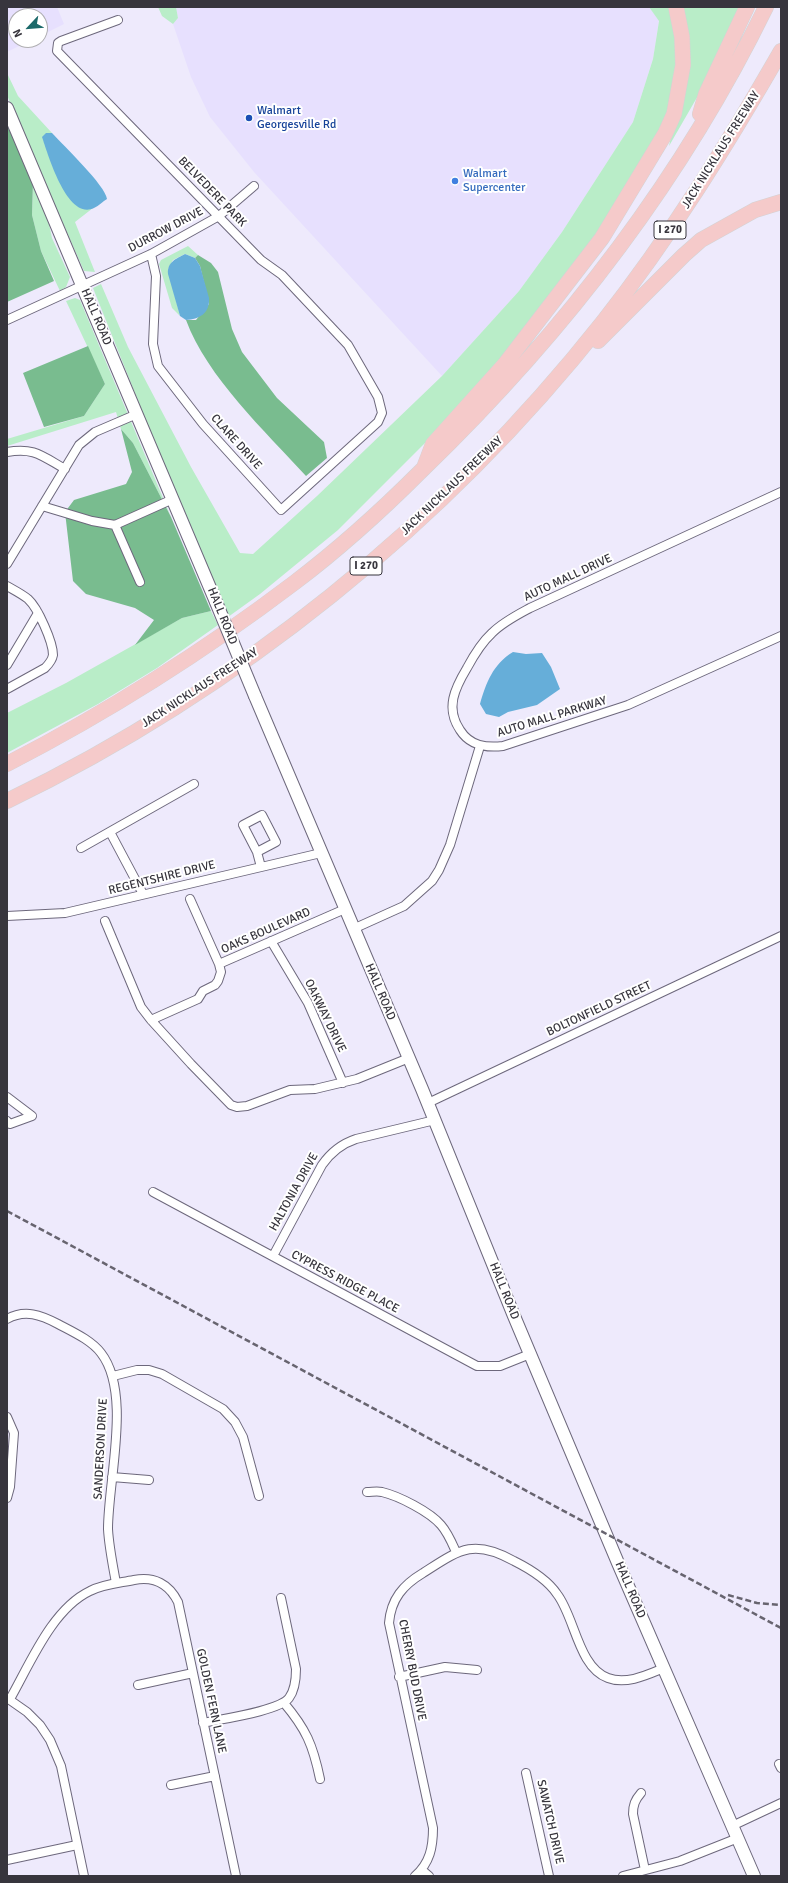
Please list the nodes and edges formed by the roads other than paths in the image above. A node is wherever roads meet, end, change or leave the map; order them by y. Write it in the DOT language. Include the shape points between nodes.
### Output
graph roads {
  1 [pos="676,7"];
  2 [pos="747,7"];
  3 [pos="766,7"];
  4 [pos="118,20"];
  5 [pos="781,51"];
  6 [pos="7,108"];
  7 [pos="693,138"];
  8 [pos="254,186"];
  9 [pos="781,202"];
  10 [pos="219,216"];
  11 [pos="151,254"];
  12 [pos="82,284"];
  13 [pos="7,320"];
  14 [pos="541,395"];
  15 [pos="382,413"];
  16 [pos="137,414"];
  17 [pos="8,453"];
  18 [pos="65,469"];
  19 [pos="423,469"];
  20 [pos="781,492"];
  21 [pos="173,499"];
  22 [pos="42,506"];
  23 [pos="115,526"];
  24 [pos="7,564"];
  25 [pos="140,582"];
  26 [pos="7,586"];
  27 [pos="38,613"];
  28 [pos="781,636"];
  29 [pos="7,665"];
  30 [pos="7,688"];
  31 [pos="480,746"];
  32 [pos="7,764"];
  33 [pos="194,784"];
  34 [pos="7,801"];
  35 [pos="110,832"];
  36 [pos="81,848"];
  37 [pos="257,852"];
  38 [pos="321,853"];
  39 [pos="261,867"];
  40 [pos="143,894"];
  41 [pos="190,899"];
  42 [pos="345,909"];
  43 [pos="7,916"];
  44 [pos="105,920"];
  45 [pos="353,929"];
  46 [pos="781,936"];
  47 [pos="271,940"];
  48 [pos="219,964"];
  49 [pos="151,1020"];
  50 [pos="409,1058"];
  51 [pos="343,1083"];
  52 [pos="7,1097"];
  53 [pos="428,1103"];
  54 [pos="435,1120"];
  55 [pos="7,1121"];
  56 [pos="153,1192"];
  57 [pos="273,1256"];
  58 [pos="7,1319"];
  59 [pos="530,1354"];
  60 [pos="113,1376"];
  61 [pos="7,1417"];
  62 [pos="112,1477"];
  63 [pos="149,1480"];
  64 [pos="367,1492"];
  65 [pos="259,1496"];
  66 [pos="7,1498"];
  67 [pos="456,1552"];
  68 [pos="116,1583"];
  69 [pos="281,1598"];
  70 [pos="664,1668"];
  71 [pos="477,1670"];
  72 [pos="193,1673"];
  73 [pos="399,1677"];
  74 [pos="138,1686"];
  75 [pos="9,1699"];
  76 [pos="284,1703"];
  77 [pos="204,1723"];
  78 [pos="526,1773"];
  79 [pos="215,1776"];
  80 [pos="320,1779"];
  81 [pos="171,1785"];
  82 [pos="641,1793"];
  83 [pos="781,1803"];
  84 [pos="732,1826"];
  85 [pos="738,1838"];
  86 [pos="77,1845"];
  87 [pos="7,1860"];
  88 [pos="422,1870"];
  89 [pos="646,1870"];
  90 [pos="84,1876"];
  91 [pos="236,1876"];
  92 [pos="415,1876"];
  93 [pos="429,1876"];
  94 [pos="549,1876"];
  95 [pos="623,1876"];
  96 [pos="754,1876"];
  1 -- 19 [label="highway" via="682,37 683,64 674,114 665,134 602,238 505,364 433,444"];
  2 -- 7 [label="highway" via="706,94"];
  3 -- 7 [label="highway, I 270"];
  4 -- 10 [label="street, BELVEDERE PARK" via="61,41 56,47 57,51"];
  5 -- 14 [label="highway, JACK NICKLAUS FREEWAY / I 270" via="738,125 674,224 602,323"];
  6 -- 12 [label="main road, HALL ROAD"];
  7 -- 19 [label="highway, I 270" via="641,216 566,315 479,414"];
  8 -- 10 [label="street, DURROW DRIVE"];
  9 -- 14 [label="highway" via="755,210 702,240"];
  10 -- 11 [label="street, DURROW DRIVE"];
  10 -- 15 [label="street, BELVEDERE PARK" via="261,260 282,275 348,345 378,397"];
  11 -- 12 [label="street, DURROW DRIVE"];
  11 -- 15 [label="street, CLARE DRIVE" via="156,276 154,344 158,366 204,424 281,510 378,422"];
  12 -- 13 [label="street, DURROW DRIVE"];
  12 -- 16 [label="main road, HALL ROAD"];
  14 -- 34 [label="highway, JACK NICKLAUS FREEWAY / I 270" via="471,469 390,546 270,642 147,724"];
  16 -- 18 [label="street" via="86,438"];
  16 -- 21 [label="main road, HALL ROAD"];
  17 -- 18 [label="street" via="32,451"];
  18 -- 22 [label="street"];
  19 -- 32 [label="highway, I 270" via="334,551 213,642 104,712"];
  20 -- 31 [label="street, AUTO MALL DRIVE" via="530,608 492,632 477,649 453,696 452,708 458,727 469,740"];
  21 -- 23 [label="street"];
  21 -- 38 [label="main road, HALL ROAD, bridge"];
  22 -- 23 [label="street"];
  22 -- 24 [label="street"];
  23 -- 25 [label="street"];
  26 -- 27 [label="street" via="28,599"];
  27 -- 29 [label="street"];
  27 -- 30 [label="street" via="50,643 52,659 44,668"];
  28 -- 31 [label="street, AUTO MALL PARKWAY" via="608,712 503,746"];
  31 -- 45 [label="street" via="450,845 432,881 404,906"];
  33 -- 35 [label="street"];
  35 -- 36 [label="street"];
  35 -- 40 [label="street"];
  37 -- 37 [label="street" via="243,825 262,815 276,842"];
  37 -- 39 [label="street"];
  38 -- 39 [label="street, REGENTSHIRE DRIVE"];
  38 -- 42 [label="main road, HALL ROAD"];
  39 -- 40 [label="street, REGENTSHIRE DRIVE"];
  40 -- 43 [label="street, REGENTSHIRE DRIVE" via="65,914"];
  41 -- 48 [label="street"];
  42 -- 45 [label="main road, HALL ROAD"];
  42 -- 47 [label="street, OAKS BOULEVARD"];
  44 -- 49 [label="street" via="140,1004"];
  45 -- 50 [label="main road, HALL ROAD"];
  46 -- 53 [label="street, BOLTONFIELD STREET"];
  47 -- 48 [label="street, OAKS BOULEVARD"];
  47 -- 51 [label="street, OAKWAY DRIVE" via="308,1004"];
  48 -- 49 [label="street, OAKS BOULEVARD" via="218,981 203,990 198,999"];
  49 -- 51 [label="street" via="224,1099 237,1107 268,1100 290,1090 315,1089"];
  50 -- 51 [label="street"];
  50 -- 53 [label="main road, HALL ROAD"];
  52 -- 55 [label="street" via="32,1116 10,1124"];
  53 -- 54 [label="main road, HALL ROAD"];
  54 -- 57 [label="street, HALTONIA DRIVE" via="345,1142 336,1149 322,1165"];
  54 -- 59 [label="main road, HALL ROAD"];
  56 -- 57 [label="street, CYPRESS RIDGE PLACE"];
  57 -- 59 [label="street, CYPRESS RIDGE PLACE" via="478,1366 500,1366"];
  58 -- 60 [label="street, SANDERSON DRIVE" via="14,1315 30,1313 46,1317 81,1336 101,1353"];
  59 -- 70 [label="main road, HALL ROAD"];
  60 -- 62 [label="street, SANDERSON DRIVE" via="118,1403"];
  60 -- 65 [label="street" via="149,1370 162,1374 223,1409 244,1437"];
  61 -- 66 [label="street" via="13,1428"];
  62 -- 63 [label="street"];
  62 -- 68 [label="street, SANDERSON DRIVE" via="108,1530"];
  64 -- 67 [label="street" via="393,1496 430,1515 448,1534"];
  67 -- 70 [label="street, CHERRY BUD DRIVE" via="467,1549 491,1550 529,1568 550,1585 559,1595 590,1664 608,1679 631,1680"];
  67 -- 73 [label="street, CHERRY BUD DRIVE" via="411,1580 393,1603 389,1623"];
  68 -- 72 [label="street, GOLDEN FERN LANE" via="150,1579 164,1584 173,1592 178,1602"];
  68 -- 75 [label="street, GOLDEN FERN LANE" via="90,1591 68,1606 51,1626"];
  69 -- 76 [label="street" via="296,1669 293,1690"];
  70 -- 84 [label="main road, HALL ROAD"];
  71 -- 73 [label="street" via="445,1668"];
  72 -- 74 [label="street"];
  72 -- 77 [label="street, GOLDEN FERN LANE"];
  73 -- 88 [label="street, CHERRY BUD DRIVE" via="432,1828 431,1850"];
  75 -- 86 [label="street" via="40,1725 50,1740 61,1766"];
  76 -- 77 [label="street"];
  76 -- 80 [label="street" via="304,1728 311,1742"];
  77 -- 79 [label="street, GOLDEN FERN LANE"];
  78 -- 94 [label="street, SAWATCH DRIVE"];
  79 -- 81 [label="street"];
  79 -- 91 [label="street, GOLDEN FERN LANE"];
  82 -- 89 [label="street" via="633,1806 633,1814"];
  83 -- 84 [label="street"];
  84 -- 85 [label="main road, HALL ROAD"];
  85 -- 89 [label="street" via="680,1861"];
  85 -- 96 [label="main road, HALL ROAD"];
  86 -- 87 [label="street"];
  86 -- 90 [label="street"];
  88 -- 92 [label="street, CHERRY BUD DRIVE"];
  88 -- 93 [label="street"];
  89 -- 95 [label="street"];
}
